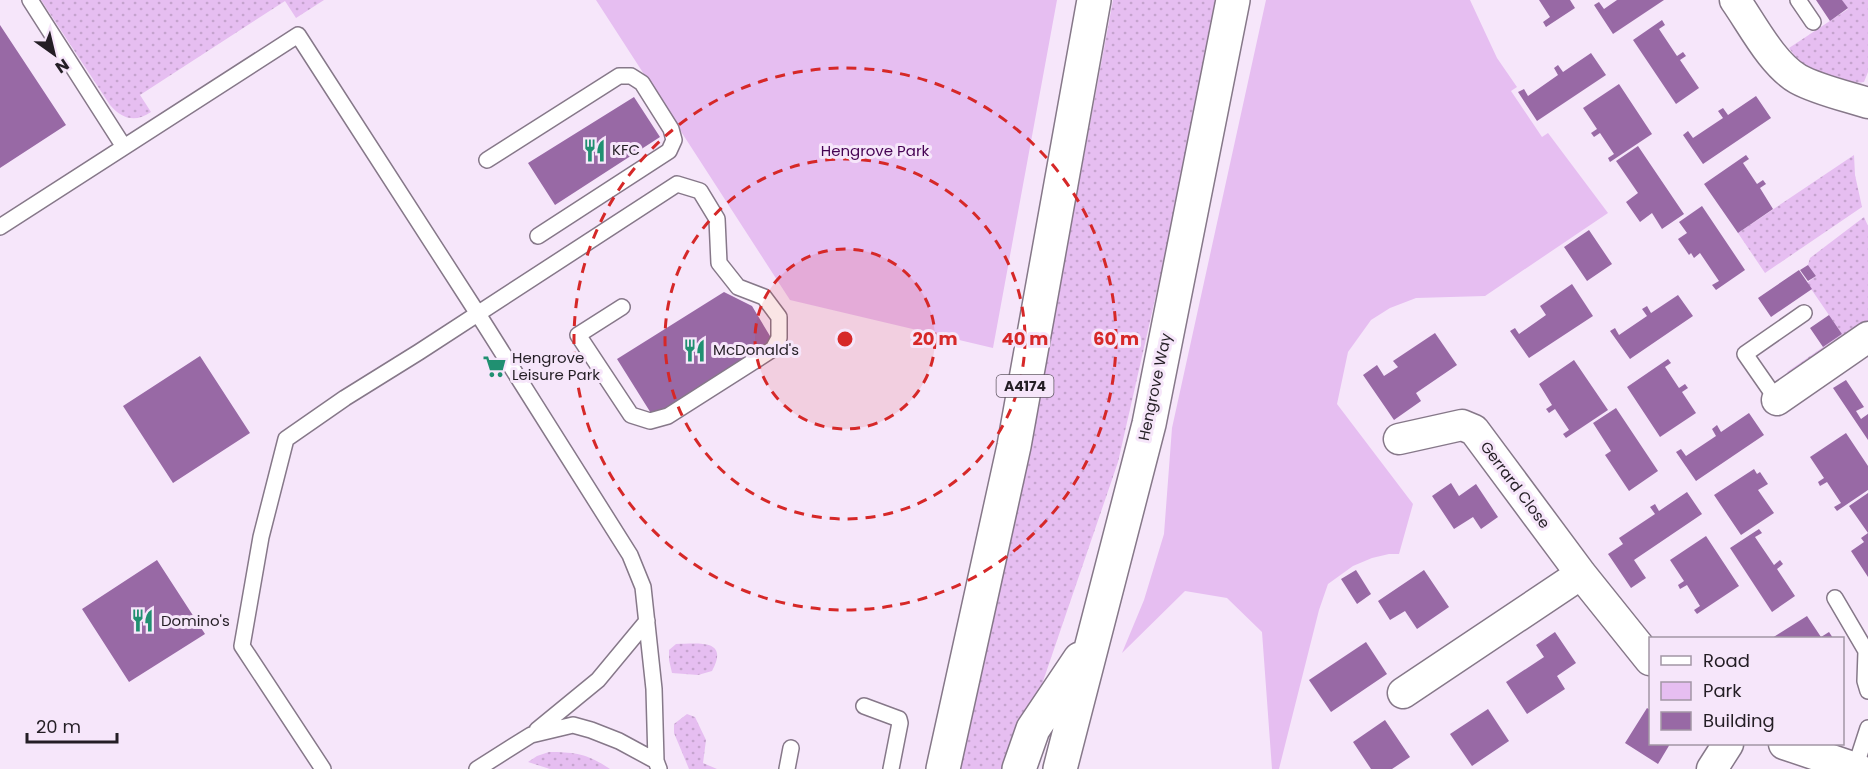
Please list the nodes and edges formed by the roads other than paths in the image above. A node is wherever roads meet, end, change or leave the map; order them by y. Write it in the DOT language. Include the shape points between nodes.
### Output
graph roads {
  1 [pos="30,0"];
  2 [pos="1094,0"];
  3 [pos="1233,0"];
  4 [pos="1735,0"];
  5 [pos="1798,0"];
  6 [pos="1813,22"];
  7 [pos="1868,103"];
  8 [pos="124,147"];
  9 [pos="487,160"];
  10 [pos="0,227"];
  11 [pos="538,236"];
  12 [pos="622,307"];
  13 [pos="1804,313"];
  14 [pos="478,314"];
  15 [pos="1868,337"];
  16 [pos="1777,400"];
  17 [pos="1399,439"];
  18 [pos="1581,574"];
  19 [pos="1835,598"];
  20 [pos="647,621"];
  21 [pos="1095,638"];
  22 [pos="1649,659"];
  23 [pos="1868,691"];
  24 [pos="1402,693"];
  25 [pos="864,706"];
  26 [pos="1868,728"];
  27 [pos="531,735"];
  28 [pos="1727,745"];
  29 [pos="1788,745"];
  30 [pos="791,748"];
  31 [pos="657,765"];
  32 [pos="323,769"];
  33 [pos="477,769"];
  34 [pos="787,769"];
  35 [pos="891,769"];
  36 [pos="943,769"];
  37 [pos="1019,769"];
  38 [pos="1060,769"];
  39 [pos="1712,769"];
  40 [pos="1856,769"];
  1 -- 8 [label="lane"];
  2 -- 36 [label="highway, A4174" via="1014,446"];
  3 -- 21 [label="highway, Hengrove Way" via="1149,424"];
  4 -- 7 [label="street" via="1788,72 1806,83"];
  5 -- 6 [label="lane"];
  8 -- 10 [label="lane"];
  8 -- 14 [label="lane" via="298,35"];
  9 -- 11 [label="lane" via="619,76 631,76 642,83 671,129 674,140 669,151"];
  12 -- 14 [label="lane" via="578,335 631,415 650,421 668,416 773,349 778,338 779,317 764,297 738,286 720,263 717,219 700,191 677,184"];
  13 -- 16 [label="lane" via="1745,354"];
  14 -- 20 [label="lane" via="630,555 643,587"];
  14 -- 32 [label="lane" via="286,439 261,537 242,646"];
  15 -- 16 [label="street"];
  17 -- 18 [label="street, Gerrard Close" via="1462,425 1474,430"];
  18 -- 22 [label="street, Gerrard Close"];
  18 -- 24 [label="street"];
  19 -- 23 [label="lane" via="1866,651"];
  20 -- 27 [label="lane" via="598,680"];
  20 -- 31 [label="lane"];
  21 -- 37 [label="highway" via="1033,729"];
  21 -- 38 [label="highway, Hengrove Way"];
  25 -- 35 [label="lane" via="899,719"];
  26 -- 40 [label="lane"];
  27 -- 31 [label="lane" via="573,725 619,741"];
  27 -- 33 [label="lane"];
  28 -- 39 [label="street"];
  29 -- 40 [label="street"];
  30 -- 34 [label="lane"];
}
